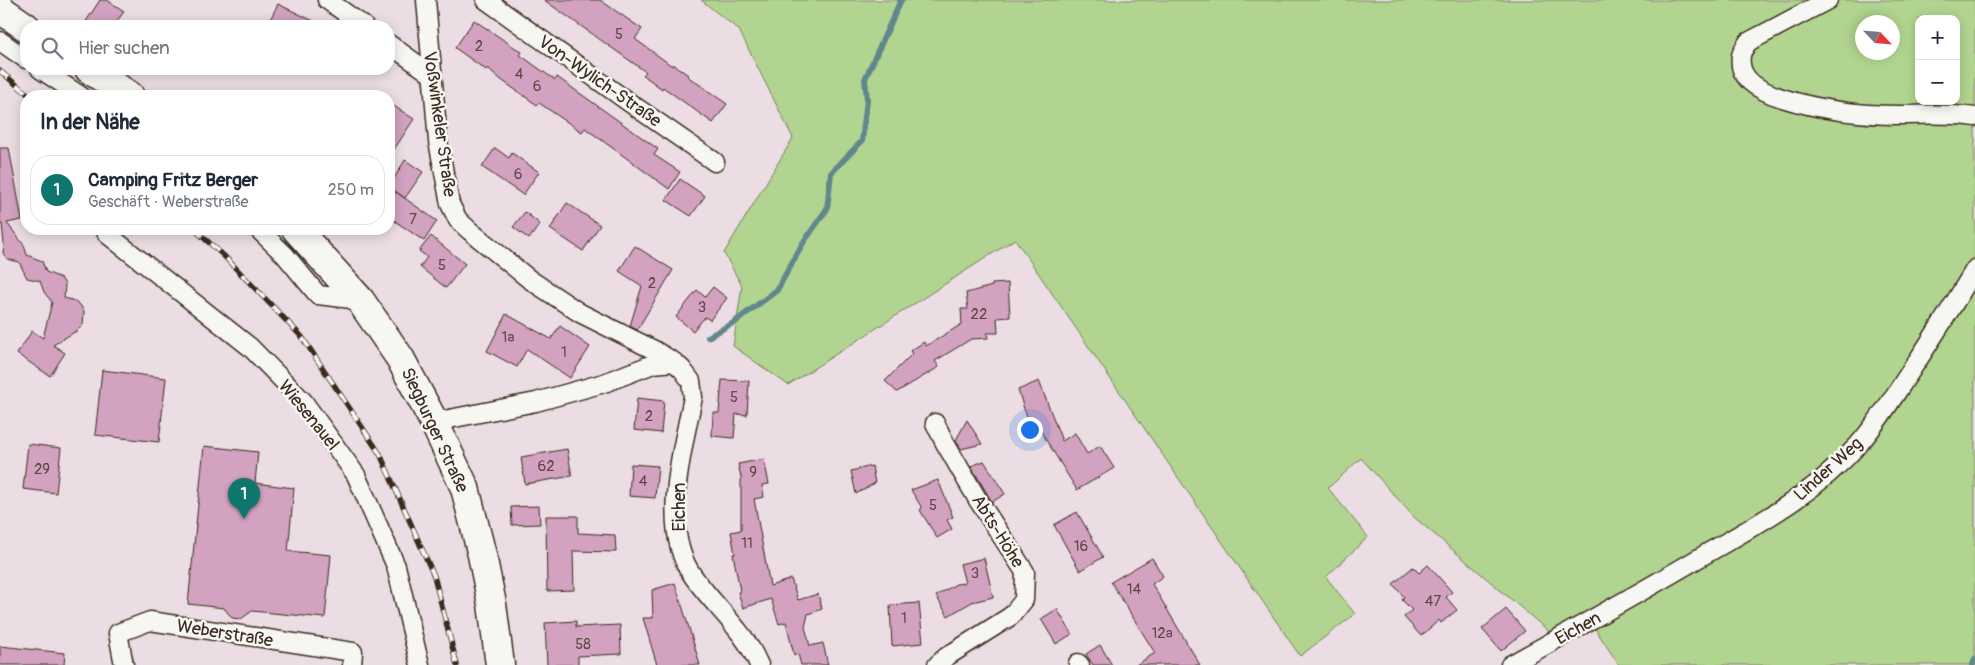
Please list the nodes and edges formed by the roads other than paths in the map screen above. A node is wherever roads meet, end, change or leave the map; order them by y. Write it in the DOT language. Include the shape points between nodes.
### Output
graph roads {
  1 [pos="327,0"];
  2 [pos="426,0"];
  3 [pos="486,0"];
  4 [pos="1828,0"];
  5 [pos="0,9"];
  6 [pos="355,20"];
  7 [pos="20,23"];
  8 [pos="0,41"];
  9 [pos="395,48"];
  10 [pos="20,55"];
  11 [pos="431,74"];
  12 [pos="49,75"];
  13 [pos="98,75"];
  14 [pos="72,90"];
  15 [pos="121,90"];
  16 [pos="1975,117"];
  17 [pos="715,162"];
  18 [pos="108,235"];
  19 [pos="264,235"];
  20 [pos="301,235"];
  21 [pos="1975,269"];
  22 [pos="360,300"];
  23 [pos="654,350"];
  24 [pos="674,362"];
  25 [pos="434,422"];
  26 [pos="936,423"];
  27 [pos="1619,605"];
  28 [pos="124,665"];
  29 [pos="352,665"];
  30 [pos="420,665"];
  31 [pos="500,665"];
  32 [pos="759,665"];
  33 [pos="937,665"];
  34 [pos="1510,665"];
  1 -- 6 [label="street"];
  2 -- 11 [label="street, Voßwinkeler Straße"];
  3 -- 17 [label="street, Von-Wylich-Straße"];
  4 -- 16 [label="street" via="1748,42 1741,56 1743,74 1752,84 1800,104 1830,110"];
  5 -- 7 [label="main road"];
  8 -- 10 [label="street"];
  9 -- 11 [label="street"];
  11 -- 23 [label="street, Voßwinkeler Straße" via="438,141 450,204 458,220 529,279 573,308"];
  12 -- 14 [label="street"];
  13 -- 15 [label="main road"];
  18 -- 30 [label="street, Wiesenauel" via="250,347 303,401 356,474 396,566"];
  19 -- 22 [label="street" via="318,295"];
  20 -- 22 [label="main road, Siegburger Straße"];
  21 -- 27 [label="street, Linder Weg" via="1881,416 1858,445 1828,474 1770,517"];
  22 -- 25 [label="main road, Siegburger Straße" via="400,358"];
  23 -- 24 [label="street, Eichen"];
  24 -- 25 [label="street" via="653,364 604,384 555,397"];
  24 -- 32 [label="street, Eichen" via="691,381 693,397 675,505 683,555 692,574 752,650"];
  25 -- 31 [label="main road, Siegburger Straße" via="465,488 492,604"];
  26 -- 33 [label="street, Abts-Höhe" via="978,500 1025,572 1024,600 1011,616"];
  27 -- 34 [label="street, Eichen"];
  28 -- 29 [label="street, Weberstraße" via="118,633 150,622 353,652"];
}
